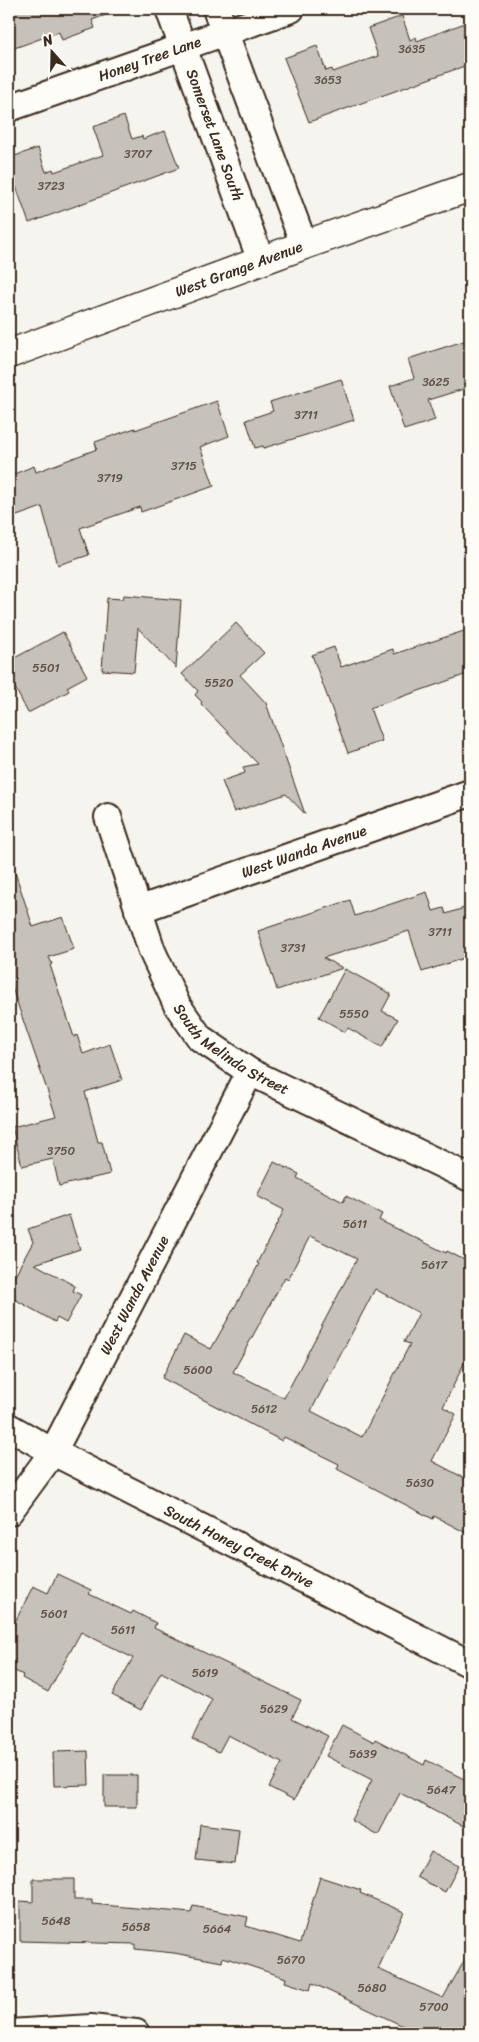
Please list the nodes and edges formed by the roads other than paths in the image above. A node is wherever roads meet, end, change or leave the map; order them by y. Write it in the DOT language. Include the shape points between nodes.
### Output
graph roads {
  1 [pos="169,9"];
  2 [pos="290,9"];
  3 [pos="221,21"];
  4 [pos="183,47"];
  5 [pos="9,108"];
  6 [pos="470,187"];
  7 [pos="304,245"];
  8 [pos="261,261"];
  9 [pos="9,354"];
  10 [pos="470,792"];
  11 [pos="108,817"];
  12 [pos="138,910"];
  13 [pos="250,1072"];
  14 [pos="470,1178"];
  15 [pos="9,1427"];
  16 [pos="53,1452"];
  17 [pos="9,1512"];
  18 [pos="470,1664"];
  19 [pos="9,2032"];
  20 [pos="136,2033"];
  1 -- 4 [label="street, Somerset Lane South"];
  2 -- 3 [label="street, Honey Tree Lane"];
  3 -- 4 [label="street, Honey Tree Lane"];
  3 -- 7 [label="street"];
  4 -- 5 [label="street, Honey Tree Lane"];
  4 -- 8 [label="street, Somerset Lane South"];
  6 -- 7 [label="street, West Grange Avenue"];
  7 -- 8 [label="street, West Grange Avenue"];
  8 -- 9 [label="street, West Grange Avenue"];
  10 -- 12 [label="street, West Wanda Avenue"];
  11 -- 12 [label="street, South Melinda Street"];
  12 -- 13 [label="street, South Melinda Street" via="152,951 177,1005 200,1038"];
  13 -- 14 [label="street, South Melinda Street"];
  13 -- 16 [label="street, West Wanda Avenue"];
  15 -- 16 [label="street, South Honey Creek Drive"];
  16 -- 17 [label="street, West Wanda Avenue"];
  16 -- 18 [label="street, South Honey Creek Drive"];
  19 -- 20 [label="street" via="91,2028"];
}
